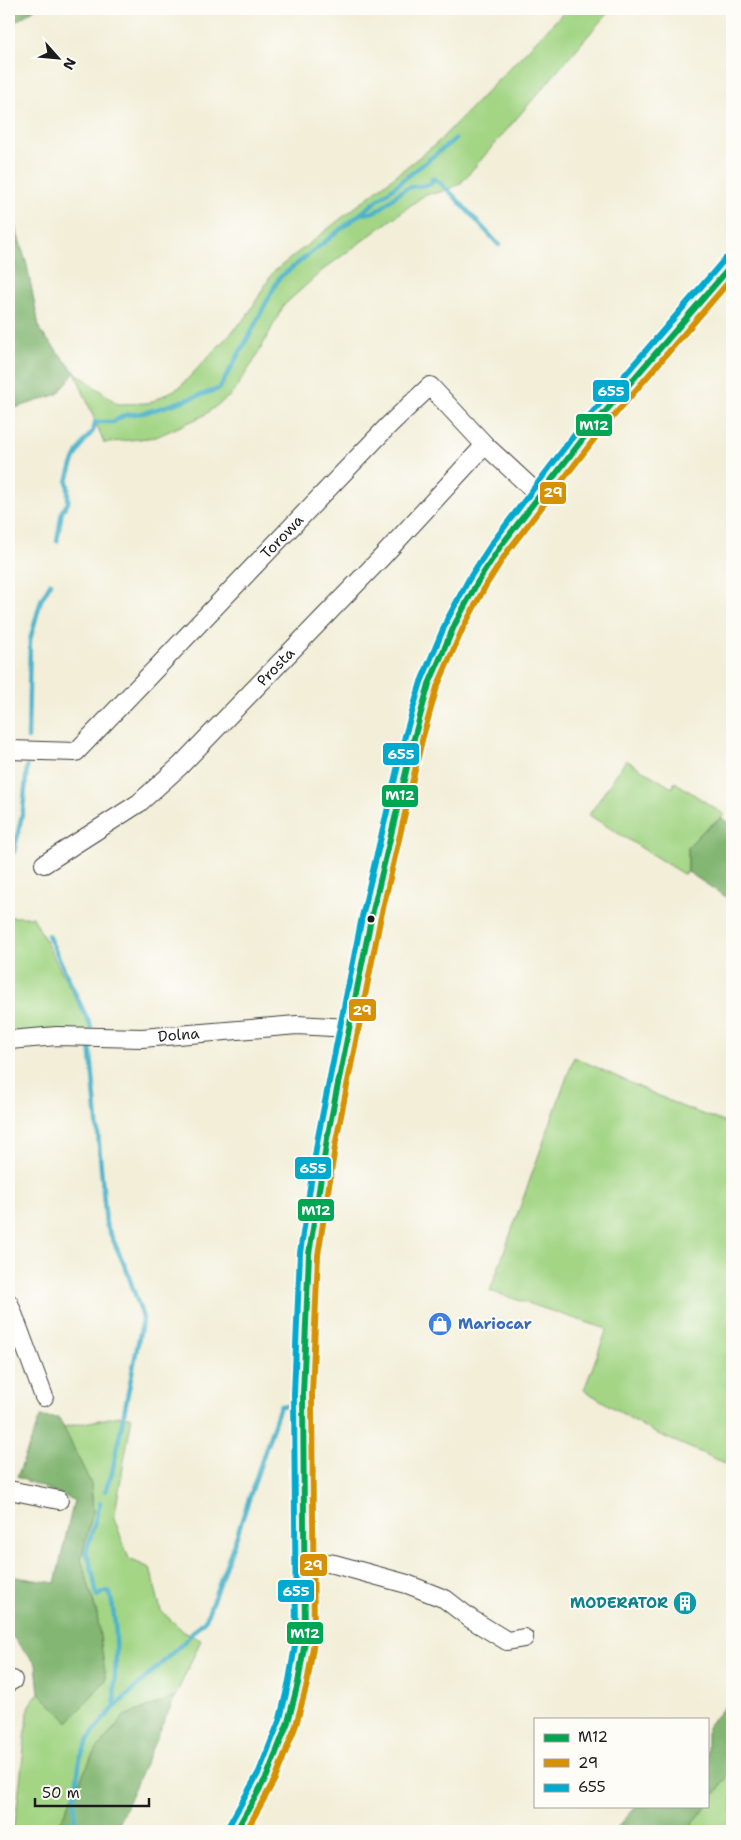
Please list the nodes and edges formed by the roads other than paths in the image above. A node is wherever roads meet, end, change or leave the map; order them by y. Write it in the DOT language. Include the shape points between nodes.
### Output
graph roads {
  1 [pos="732,265"];
  2 [pos="485,445"];
  3 [pos="539,495"];
  4 [pos="9,750"];
  5 [pos="44,864"];
  6 [pos="349,1028"];
  7 [pos="9,1040"];
  8 [pos="9,1303"];
  9 [pos="44,1397"];
  10 [pos="9,1490"];
  11 [pos="59,1500"];
  12 [pos="305,1560"];
  13 [pos="524,1638"];
  14 [pos="236,1831"];
  1 -- 3 [label="street" via="592,427"];
  2 -- 3 [label="street, Torowa"];
  2 -- 4 [label="street, Torowa" via="430,386 389,424 76,752"];
  2 -- 5 [label="street, Prosta" via="180,766 139,803"];
  3 -- 6 [label="street" via="477,583 429,684 395,816"];
  6 -- 7 [label="street, Dolna" via="297,1025 142,1038 57,1036"];
  6 -- 12 [label="street" via="326,1139 310,1254 303,1394"];
  8 -- 9 [label="street"];
  10 -- 11 [label="street"];
  12 -- 13 [label="street" via="334,1564 407,1584 446,1599 507,1641"];
  12 -- 14 [label="street" via="304,1641 298,1683 288,1722 266,1776"];
}
